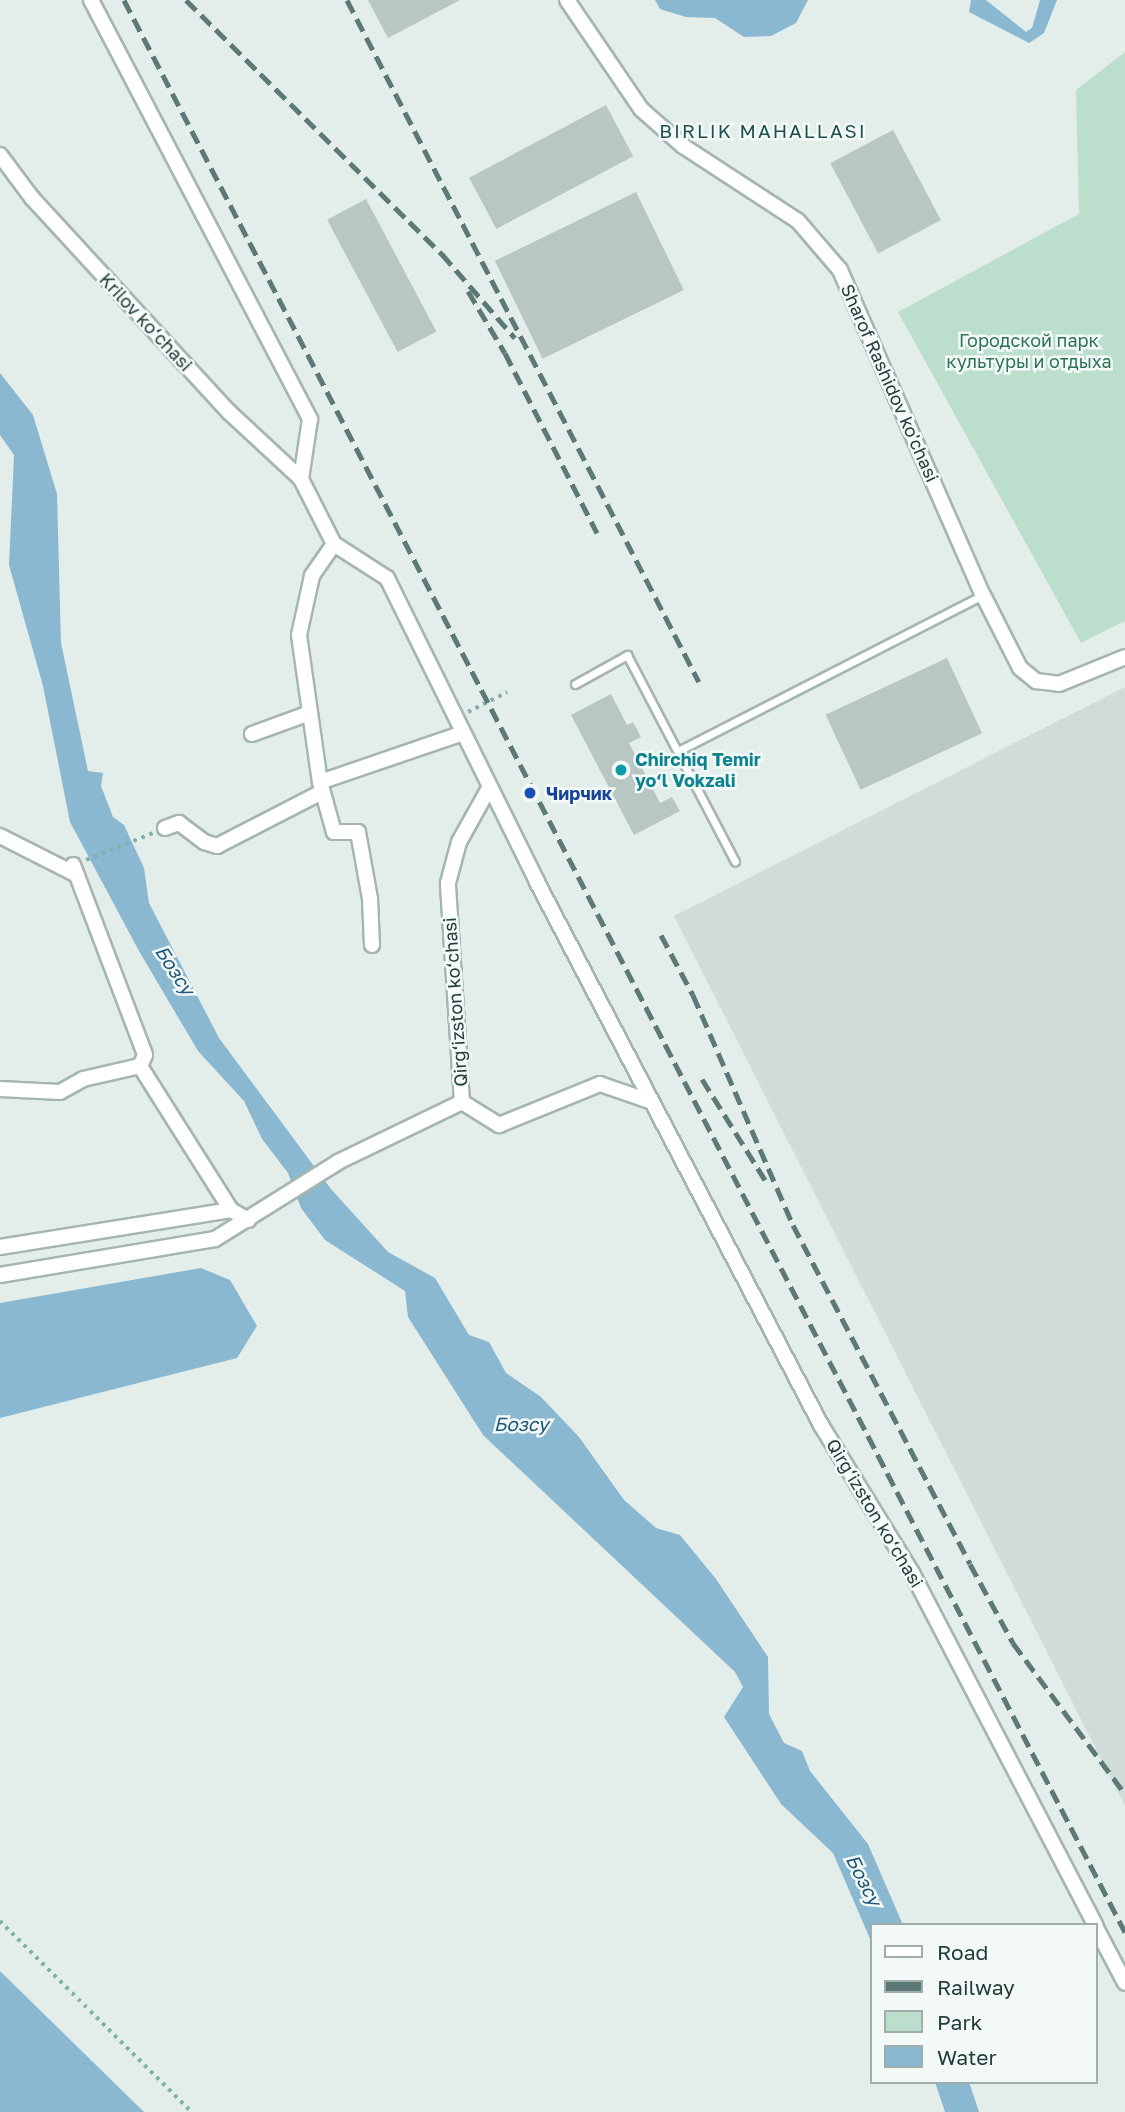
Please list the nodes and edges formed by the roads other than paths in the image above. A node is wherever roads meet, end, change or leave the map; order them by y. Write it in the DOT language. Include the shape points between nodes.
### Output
graph roads {
  1 [pos="91,0"];
  2 [pos="568,0"];
  3 [pos="0,155"];
  4 [pos="302,479"];
  5 [pos="334,544"];
  6 [pos="983,595"];
  7 [pos="1125,657"];
  8 [pos="575,684"];
  9 [pos="307,714"];
  10 [pos="463,733"];
  11 [pos="251,734"];
  12 [pos="678,751"];
  13 [pos="321,787"];
  14 [pos="489,788"];
  15 [pos="165,828"];
  16 [pos="0,836"];
  17 [pos="735,862"];
  18 [pos="372,945"];
  19 [pos="140,1066"];
  20 [pos="0,1089"];
  21 [pos="462,1102"];
  22 [pos="652,1102"];
  23 [pos="231,1210"];
  24 [pos="248,1220"];
  25 [pos="0,1247"];
  26 [pos="0,1275"];
  27 [pos="1094,1923"];
  28 [pos="1097,1929"];
  29 [pos="1125,1983"];
  1 -- 4 [label="street" via="310,419"];
  2 -- 6 [label="street, Sharof Rashidov ko'chasi" via="606,64 641,109 683,146 798,220 840,270"];
  3 -- 4 [label="street, Krilov ko‘chasi" via="32,198 219,402"];
  4 -- 5 [label="street"];
  5 -- 9 [label="street" via="312,576 299,635"];
  5 -- 10 [label="street, Qirg‘izston ko‘chasi" via="387,578"];
  6 -- 7 [label="street, Sharof Rashidov ko'chasi" via="1014,660 1028,676 1047,684 1072,681"];
  6 -- 12 [label="lane"];
  8 -- 12 [label="lane" via="627,655"];
  9 -- 11 [label="street"];
  9 -- 13 [label="street"];
  10 -- 13 [label="street"];
  10 -- 14 [label="street, Qirg‘izston ko‘chasi"];
  12 -- 17 [label="lane"];
  13 -- 15 [label="street" via="217,846 178,823"];
  13 -- 18 [label="street" via="334,832 358,832 370,899"];
  14 -- 21 [label="street, Qirg‘izston ko‘chasi" via="459,842 448,883"];
  14 -- 22 [label="street, Qirg‘izston ko‘chasi"];
  16 -- 19 [label="street" via="75,870 145,1055"];
  19 -- 20 [label="street" via="83,1079 60,1092"];
  19 -- 23 [label="street"];
  21 -- 22 [label="street, Qirg‘izston ko‘chasi" via="499,1125 600,1084"];
  21 -- 24 [label="street" via="338,1163"];
  22 -- 27 [label="street, Qirg‘izston ko‘chasi" via="821,1425 912,1573"];
  23 -- 24 [label="street"];
  23 -- 25 [label="street"];
  24 -- 26 [label="street" via="215,1239"];
  28 -- 29 [label="street, Qirg‘izston ko‘chasi"];
}
